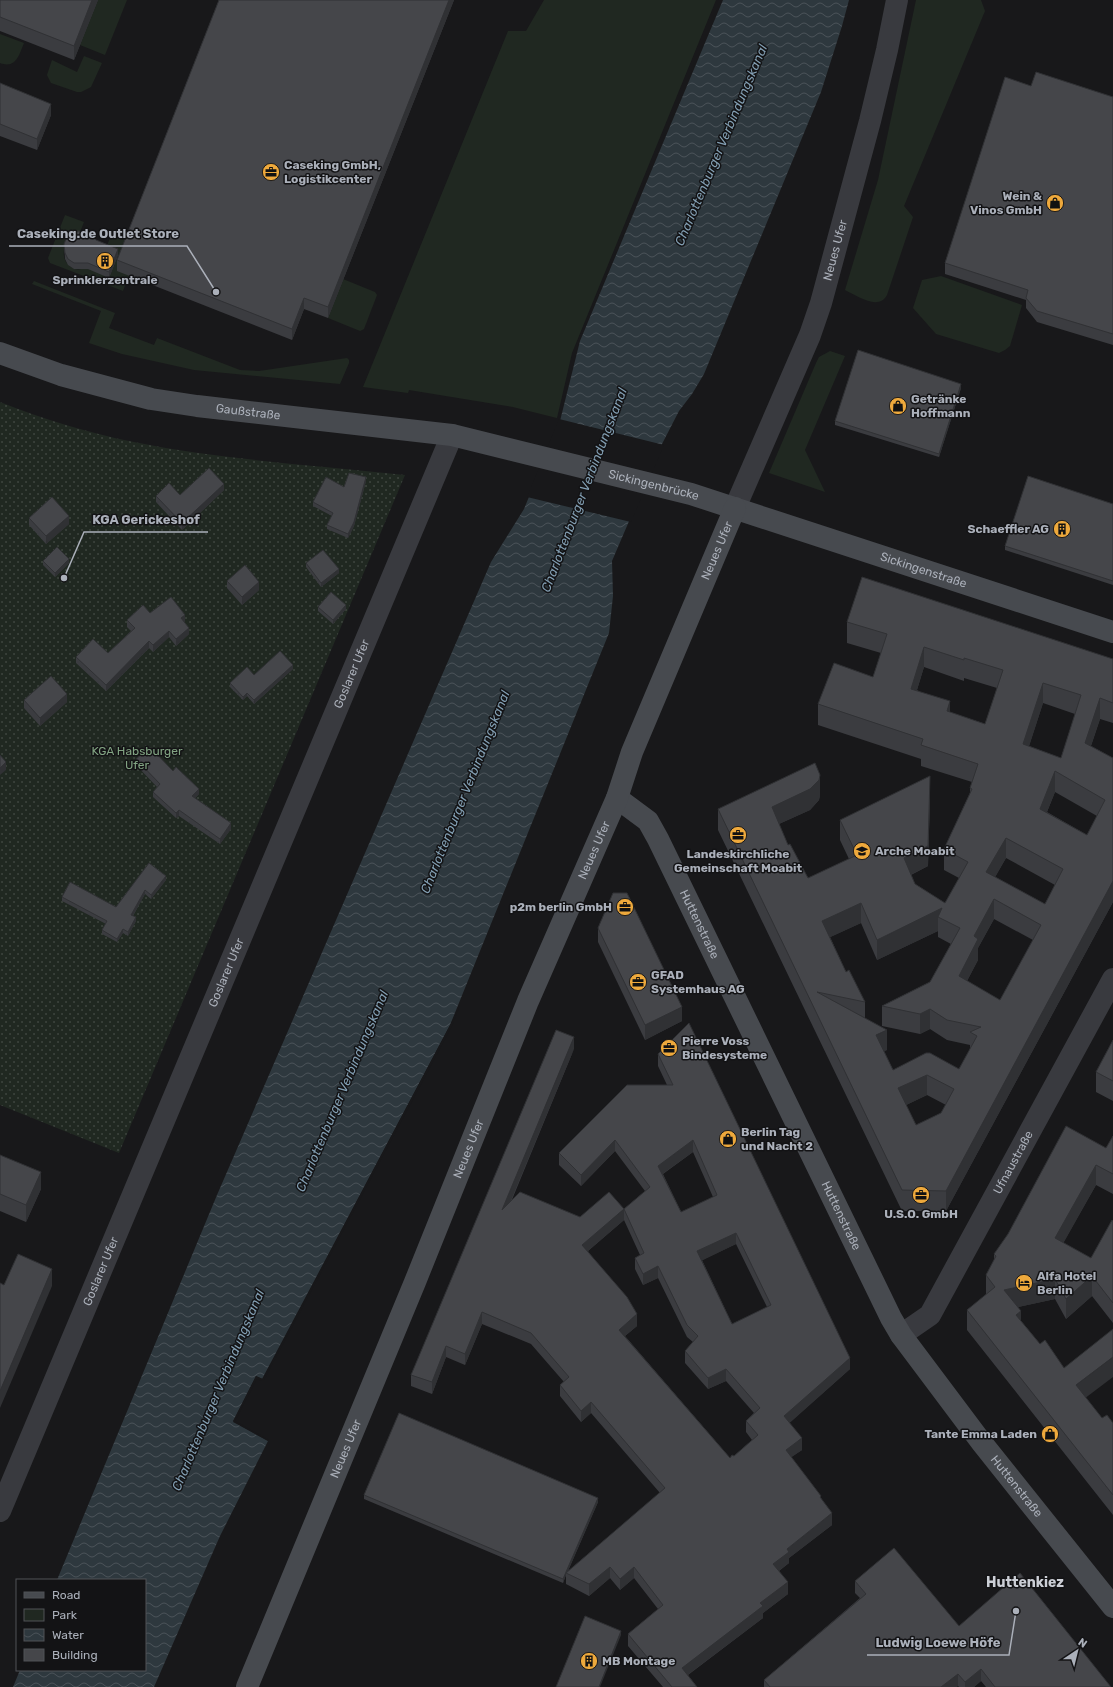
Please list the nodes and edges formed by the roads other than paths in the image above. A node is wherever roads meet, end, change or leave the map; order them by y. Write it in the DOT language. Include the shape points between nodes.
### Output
graph roads {
  1 [pos="896,0"];
  2 [pos="0,353"];
  3 [pos="452,435"];
  4 [pos="502,448"];
  5 [pos="735,508"];
  6 [pos="1113,632"];
  7 [pos="617,798"];
  8 [pos="1113,979"];
  9 [pos="901,1336"];
  10 [pos="0,1510"];
  11 [pos="1113,1607"];
  12 [pos="247,1687"];
  1 -- 5 [label="street, Neues Ufer" via="870,121 821,303 810,336"];
  2 -- 3 [label="street, Gaußstraße" via="62,375 152,399"];
  3 -- 4 [label="street, Gaußstraße"];
  3 -- 10 [label="street, Goslarer Ufer"];
  4 -- 5 [label="street, Sickingenbrücke" via="691,494"];
  5 -- 6 [label="street, Sickingenstraße"];
  5 -- 7 [label="street, Neues Ufer" via="632,752"];
  7 -- 9 [label="street, Huttenstraße" via="648,821 658,839"];
  7 -- 12 [label="street, Neues Ufer" via="528,1001"];
  8 -- 9 [label="street, Ufnaustraße" via="930,1315"];
  9 -- 11 [label="street, Huttenstraße" via="982,1443"];
}
